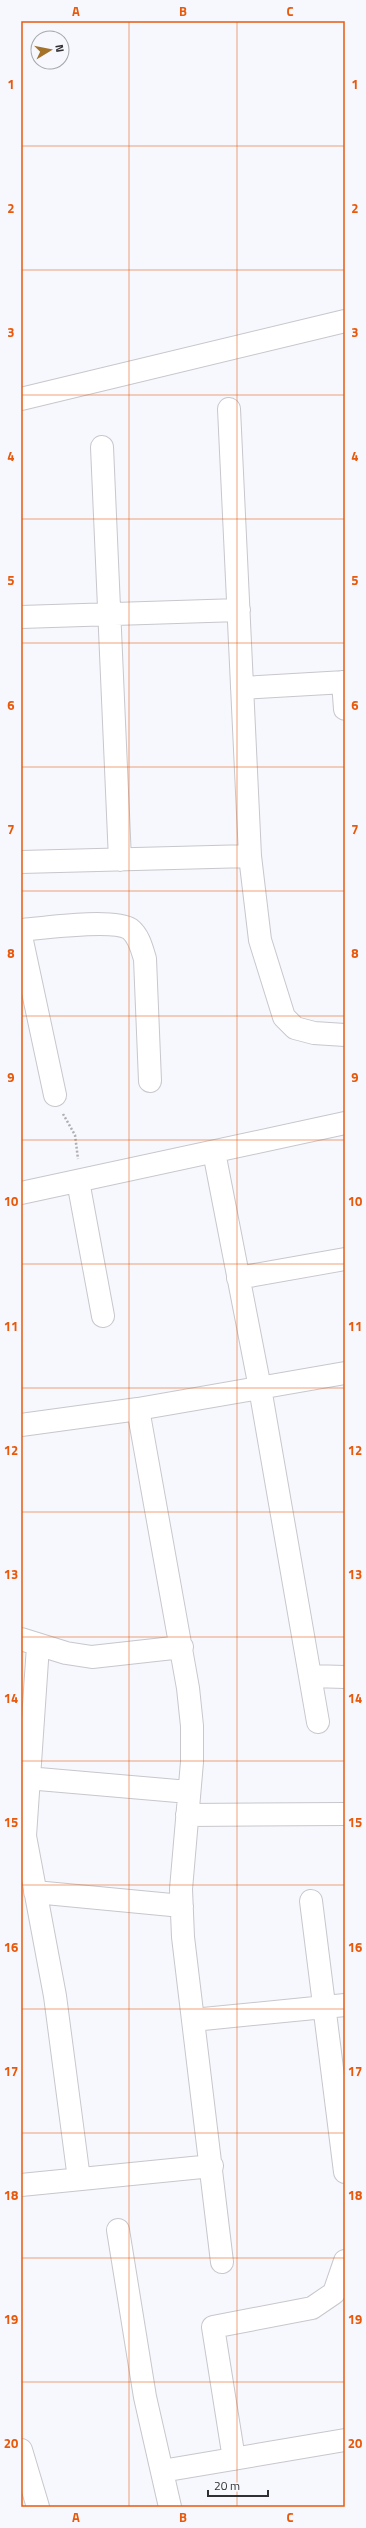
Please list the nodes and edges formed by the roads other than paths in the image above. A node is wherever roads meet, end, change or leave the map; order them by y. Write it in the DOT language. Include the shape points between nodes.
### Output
graph roads {
  1 [pos="345,322"];
  2 [pos="21,399"];
  3 [pos="229,409"];
  4 [pos="102,447"];
  5 [pos="238,610"];
  6 [pos="109,614"];
  7 [pos="21,617"];
  8 [pos="344,682"];
  9 [pos="242,688"];
  10 [pos="345,709"];
  11 [pos="250,856"];
  12 [pos="120,860"];
  13 [pos="21,862"];
  14 [pos="21,930"];
  15 [pos="21,936"];
  16 [pos="345,1035"];
  17 [pos="150,1081"];
  18 [pos="55,1095"];
  19 [pos="345,1123"];
  20 [pos="214,1152"];
  21 [pos="78,1181"];
  22 [pos="21,1192"];
  23 [pos="345,1258"];
  24 [pos="238,1278"];
  25 [pos="103,1316"];
  26 [pos="345,1373"];
  27 [pos="260,1388"];
  28 [pos="138,1409"];
  29 [pos="21,1425"];
  30 [pos="30,1642"];
  31 [pos="182,1647"];
  32 [pos="310,1676"];
  33 [pos="345,1677"];
  34 [pos="318,1722"];
  35 [pos="27,1778"];
  36 [pos="189,1792"];
  37 [pos="345,1814"];
  38 [pos="187,1815"];
  39 [pos="35,1892"];
  40 [pos="310,1901"];
  41 [pos="182,1906"];
  42 [pos="345,2005"];
  43 [pos="324,2007"];
  44 [pos="193,2020"];
  45 [pos="212,2166"];
  46 [pos="345,2172"];
  47 [pos="79,2180"];
  48 [pos="21,2185"];
  49 [pos="118,2230"];
  50 [pos="345,2261"];
  51 [pos="222,2262"];
  52 [pos="345,2440"];
  53 [pos="21,2450"];
  54 [pos="234,2459"];
  55 [pos="162,2471"];
  56 [pos="38,2507"];
  57 [pos="170,2507"];
  1 -- 2 [label="street"];
  3 -- 5 [label="street"];
  4 -- 6 [label="street"];
  5 -- 6 [label="street"];
  5 -- 9 [label="street"];
  6 -- 7 [label="street"];
  6 -- 12 [label="street"];
  8 -- 9 [label="street"];
  8 -- 10 [label="street"];
  9 -- 11 [label="street"];
  11 -- 12 [label="street"];
  11 -- 16 [label="street" via="260,940 284,1018 295,1028 314,1033"];
  12 -- 13 [label="street"];
  14 -- 17 [label="street" via="100,924 116,924 129,929 139,941 144,959"];
  15 -- 18 [label="street"];
  19 -- 20 [label="street"];
  20 -- 21 [label="street"];
  20 -- 24 [label="street"];
  21 -- 22 [label="street"];
  21 -- 25 [label="street"];
  23 -- 24 [label="street"];
  24 -- 27 [label="street"];
  26 -- 27 [label="street"];
  27 -- 28 [label="street"];
  27 -- 32 [label="street"];
  28 -- 29 [label="street"];
  28 -- 31 [label="street"];
  30 -- 31 [label="street" via="66,1653 92,1657"];
  30 -- 35 [label="street"];
  31 -- 36 [label="street" via="192,1726"];
  32 -- 33 [label="street"];
  32 -- 34 [label="street"];
  35 -- 36 [label="street"];
  35 -- 39 [label="street" via="25,1836"];
  36 -- 38 [label="street"];
  37 -- 38 [label="street"];
  38 -- 41 [label="street"];
  39 -- 41 [label="street"];
  39 -- 47 [label="street" via="55,1996"];
  40 -- 43 [label="street"];
  41 -- 44 [label="street"];
  42 -- 43 [label="street"];
  43 -- 44 [label="street"];
  43 -- 46 [label="street"];
  44 -- 45 [label="street"];
  45 -- 47 [label="street"];
  45 -- 51 [label="street"];
  47 -- 48 [label="street"];
  49 -- 55 [label="street" via="146,2397"];
  50 -- 54 [label="street" via="334,2293 312,2308 213,2327"];
  52 -- 54 [label="street"];
  53 -- 56 [label="street"];
  54 -- 55 [label="street"];
  55 -- 57 [label="street"];
}
